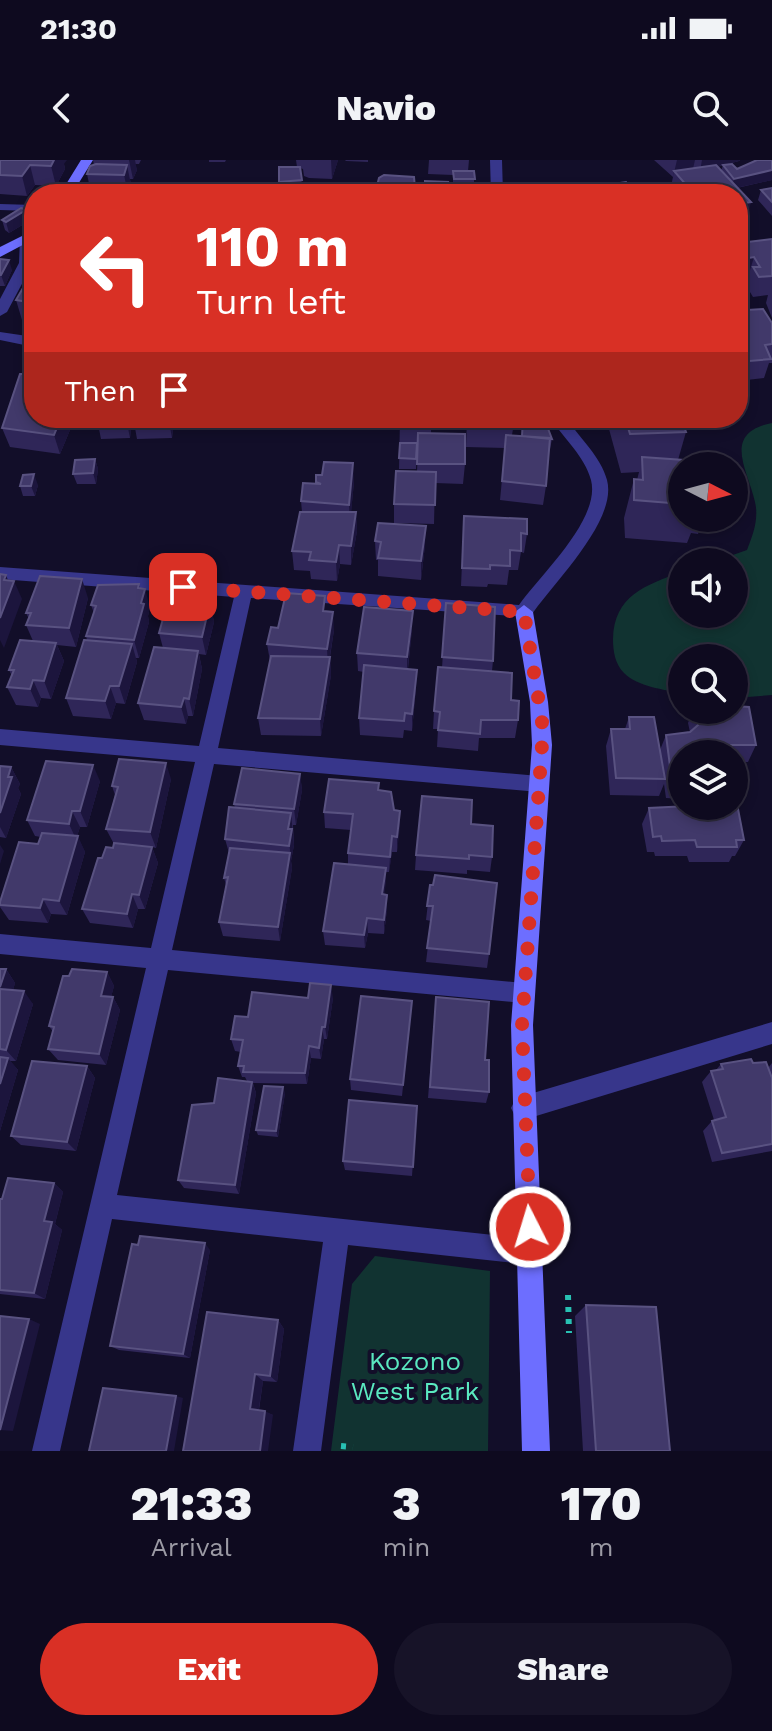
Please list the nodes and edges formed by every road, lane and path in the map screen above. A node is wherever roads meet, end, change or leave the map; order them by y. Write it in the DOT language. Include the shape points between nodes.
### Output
graph roads {
  1 [pos="87,160"];
  2 [pos="496,160"];
  3 [pos="72,184"];
  4 [pos="497,184"];
  5 [pos="0,207"];
  6 [pos="24,208"];
  7 [pos="24,240"];
  8 [pos="0,253"];
  9 [pos="24,267"];
  10 [pos="0,312"];
  11 [pos="0,336"];
  12 [pos="24,340"];
  13 [pos="565,428"];
  14 [pos="0,573"];
  15 [pos="244,592"];
  16 [pos="524,612"];
  17 [pos="0,737"];
  18 [pos="206,755"];
  19 [pos="539,784"];
  20 [pos="0,944"];
  21 [pos="160,960"];
  22 [pos="523,993"];
  23 [pos="772,1033"];
  24 [pos="523,1108"];
  25 [pos="103,1206"];
  26 [pos="337,1232"];
  27 [pos="532,1252"];
  28 [pos="46,1451"];
  29 [pos="307,1451"];
  30 [pos="536,1451"];
  1 -- 3 [label="street"];
  2 -- 4 [label="street"];
  5 -- 6 [label="lane"];
  7 -- 8 [label="street"];
  9 -- 10 [label="street"];
  11 -- 12 [label="street"];
  13 -- 16 [label="street" via="601,489 587,527"];
  14 -- 15 [label="street"];
  15 -- 16 [label="street"];
  15 -- 18 [label="street"];
  16 -- 19 [label="street" via="542,721"];
  17 -- 18 [label="street"];
  18 -- 19 [label="street"];
  18 -- 21 [label="street"];
  19 -- 22 [label="street"];
  20 -- 21 [label="street"];
  21 -- 22 [label="street"];
  21 -- 25 [label="street"];
  22 -- 24 [label="street"];
  23 -- 24 [label="street"];
  24 -- 27 [label="street"];
  25 -- 26 [label="street"];
  25 -- 28 [label="street"];
  26 -- 27 [label="street"];
  26 -- 29 [label="street"];
  27 -- 30 [label="street"];
}
